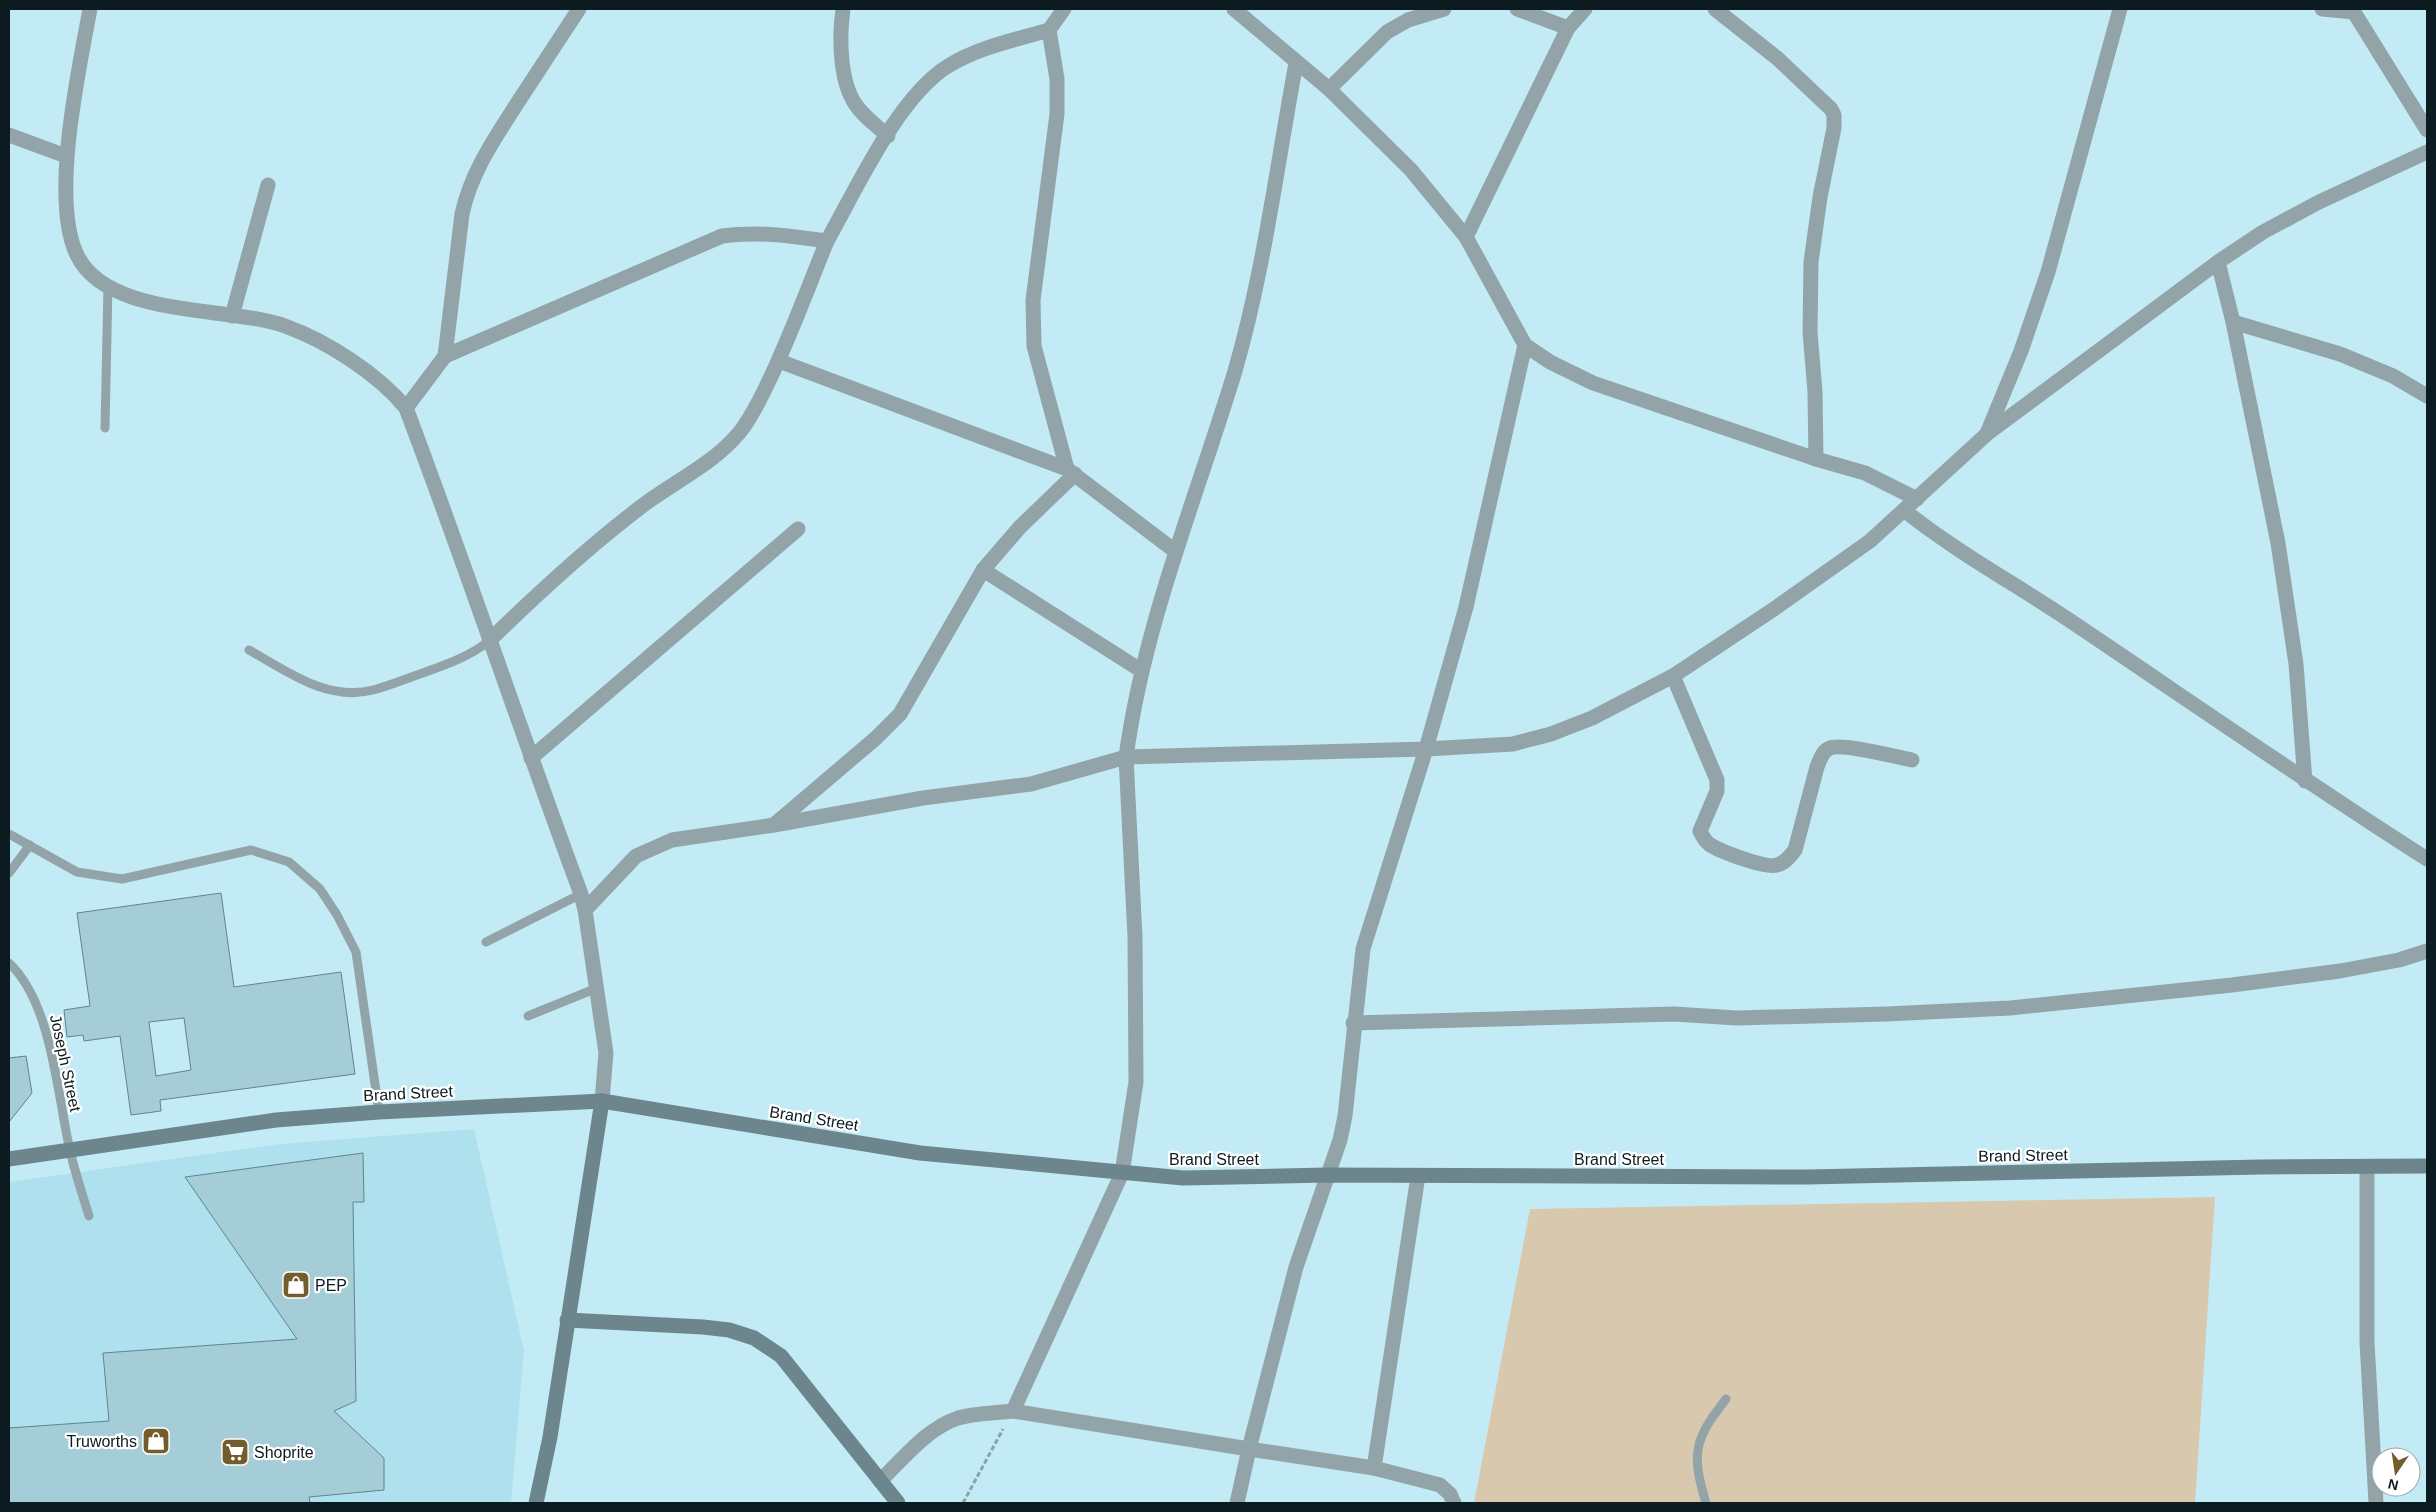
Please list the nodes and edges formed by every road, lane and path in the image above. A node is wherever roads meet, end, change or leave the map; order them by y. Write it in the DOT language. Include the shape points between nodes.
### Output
graph roads {
  1 [pos="90,9"];
  2 [pos="579,9"];
  3 [pos="843,9"];
  4 [pos="1064,9"];
  5 [pos="1234,9"];
  6 [pos="1444,9"];
  7 [pos="1517,9"];
  8 [pos="1585,9"];
  9 [pos="1714,9"];
  10 [pos="2120,9"];
  11 [pos="2322,9"];
  12 [pos="2353,10"];
  13 [pos="1248,14"];
  14 [pos="1568,28"];
  15 [pos="1049,30"];
  16 [pos="1296,63"];
  17 [pos="1329,89"];
  18 [pos="2427,130"];
  19 [pos="9,135"];
  20 [pos="888,136"];
  21 [pos="2427,152"];
  22 [pos="66,156"];
  23 [pos="268,185"];
  24 [pos="1466,237"];
  25 [pos="827,241"];
  26 [pos="2218,262"];
  27 [pos="108,286"];
  28 [pos="232,316"];
  29 [pos="2233,322"];
  30 [pos="1525,345"];
  31 [pos="445,356"];
  32 [pos="779,361"];
  33 [pos="2427,396"];
  34 [pos="406,408"];
  35 [pos="105,428"];
  36 [pos="1988,433"];
  37 [pos="1816,459"];
  38 [pos="1071,471"];
  39 [pos="1917,499"];
  40 [pos="1905,511"];
  41 [pos="798,529"];
  42 [pos="1175,552"];
  43 [pos="983,570"];
  44 [pos="489,641"];
  45 [pos="249,650"];
  46 [pos="1142,671"];
  47 [pos="1673,676"];
  48 [pos="1426,749"];
  49 [pos="1126,757"];
  50 [pos="531,758"];
  51 [pos="1912,760"];
  52 [pos="2305,781"];
  53 [pos="774,825"];
  54 [pos="9,834"];
  55 [pos="30,845"];
  56 [pos="2427,859"];
  57 [pos="9,873"];
  58 [pos="581,894"];
  59 [pos="586,910"];
  60 [pos="486,942"];
  61 [pos="2427,951"];
  62 [pos="9,963"];
  63 [pos="597,988"];
  64 [pos="528,1016"];
  65 [pos="1354,1023"];
  66 [pos="602,1101"];
  67 [pos="379,1112"];
  68 [pos="70,1149"];
  69 [pos="9,1159"];
  70 [pos="2427,1166"];
  71 [pos="2367,1167"];
  72 [pos="1122,1173"];
  73 [pos="1327,1175"];
  74 [pos="1418,1176"];
  75 [pos="89,1216"];
  76 [pos="566,1320"];
  77 [pos="1726,1399"];
  78 [pos="1013,1411"];
  79 [pos="1249,1449"];
  80 [pos="1374,1468"];
  81 [pos="880,1481"];
  82 [pos="536,1503"];
  83 [pos="898,1503"];
  84 [pos="962,1503"];
  85 [pos="1237,1503"];
  86 [pos="1454,1503"];
  87 [pos="1706,1503"];
  88 [pos="2376,1503"];
  1 -- 22 [label="street"];
  2 -- 31 [label="street" via="489,147 466,197"];
  3 -- 20 [label="street" via="842,63 852,99"];
  4 -- 15 [label="street"];
  5 -- 13 [label="street"];
  6 -- 17 [label="street" via="1408,20 1387,32"];
  7 -- 14 [label="street"];
  8 -- 14 [label="street"];
  9 -- 37 [label="street" via="1777,58 1834,115 1811,262 1810,332"];
  10 -- 36 [label="street" via="2048,272"];
  11 -- 12 [label="street"];
  12 -- 18 [label="street"];
  13 -- 16 [label="street"];
  14 -- 24 [label="street"];
  15 -- 20 [label="street" via="983,49 948,66 922,86"];
  15 -- 38 [label="street" via="1057,80 1057,114 1032,300 1033,327 1034,346"];
  16 -- 17 [label="street"];
  16 -- 42 [label="street" via="1249,320"];
  17 -- 24 [label="street" via="1411,170"];
  19 -- 22 [label="street"];
  20 -- 25 [label="street"];
  21 -- 26 [label="street" via="2318,202 2263,232"];
  22 -- 27 [label="street" via="67,208 76,255 93,278"];
  23 -- 28 [label="street"];
  24 -- 30 [label="street"];
  25 -- 31 [label="street" via="775,233 722,236"];
  25 -- 32 [label="street"];
  26 -- 29 [label="street"];
  26 -- 36 [label="street"];
  27 -- 28 [label="street" via="145,300"];
  27 -- 35 [label="lane"];
  28 -- 34 [label="street" via="285,326 339,353 391,390"];
  29 -- 33 [label="street" via="2340,354 2393,376"];
  29 -- 52 [label="street" via="2278,543 2296,664"];
  30 -- 37 [label="street" via="1550,362 1593,383"];
  30 -- 48 [label="street" via="1466,607"];
  31 -- 34 [label="street"];
  32 -- 38 [label="street"];
  32 -- 44 [label="street" via="740,432 723,450 596,543 550,581"];
  34 -- 44 [label="street" via="470,578"];
  36 -- 39 [label="street"];
  37 -- 39 [label="street" via="1865,473"];
  38 -- 42 [label="street"];
  38 -- 43 [label="street"];
  39 -- 40 [label="street"];
  40 -- 47 [label="street" via="1870,541"];
  40 -- 52 [label="street" via="1930,531 2077,625"];
  41 -- 50 [label="street"];
  42 -- 46 [label="street"];
  43 -- 46 [label="street"];
  43 -- 53 [label="street" via="900,714"];
  44 -- 45 [label="lane" via="454,662 372,690 348,693 307,683"];
  44 -- 50 [label="street"];
  46 -- 49 [label="street"];
  47 -- 48 [label="street" via="1592,718 1551,734 1513,744"];
  47 -- 51 [label="street" via="1717,780 1717,791 1700,831 1703,839 1760,864 1776,866 1795,850 1822,754 1831,748 1843,747"];
  48 -- 49 [label="street"];
  48 -- 65 [label="street" via="1363,949"];
  49 -- 53 [label="street" via="1031,784 923,798"];
  49 -- 72 [label="street" via="1135,937 1136,1082"];
  50 -- 58 [label="street"];
  52 -- 56 [label="street"];
  53 -- 59 [label="street" via="672,840 636,856"];
  54 -- 55 [label="lane"];
  55 -- 57 [label="lane"];
  55 -- 67 [label="lane" via="77,872 122,879 251,850 290,862 320,889 356,952"];
  58 -- 59 [label="street"];
  58 -- 60 [label="lane"];
  59 -- 63 [label="street"];
  61 -- 65 [label="street" via="2399,960 2232,985 2010,1008 1737,1018 1674,1014"];
  62 -- 68 [label="lane, Joseph Street" via="42,1014"];
  63 -- 64 [label="lane"];
  63 -- 66 [label="street" via="606,1053"];
  65 -- 73 [label="street" via="1345,1116"];
  66 -- 67 [label="street, Brand Street"];
  66 -- 72 [label="street, Brand Street" via="920,1153"];
  66 -- 76 [label="street"];
  67 -- 68 [label="street, Brand Street" via="276,1120"];
  68 -- 69 [label="street, Brand Street"];
  68 -- 75 [label="lane, Joseph Street"];
  70 -- 71 [label="street, Brand Street"];
  71 -- 74 [label="street, Brand Street" via="1808,1177"];
  71 -- 88 [label="street" via="2367,1342"];
  72 -- 73 [label="street, Brand Street" via="1183,1178"];
  72 -- 78 [label="street"];
  73 -- 74 [label="street, Brand Street"];
  73 -- 79 [label="street" via="1296,1266"];
  74 -- 80 [label="street"];
  76 -- 81 [label="street" via="703,1327 729,1330 754,1338 781,1356"];
  76 -- 82 [label="street" via="550,1437"];
  77 -- 87 [label="lane" via="1706,1425 1698,1444 1696,1466"];
  78 -- 79 [label="street"];
  78 -- 81 [label="street" via="960,1418 942,1425 926,1435"];
  78 -- 84 [label="path"];
  79 -- 80 [label="street"];
  79 -- 85 [label="street"];
  80 -- 86 [label="street" via="1440,1486 1450,1494"];
  81 -- 83 [label="street"];
}
